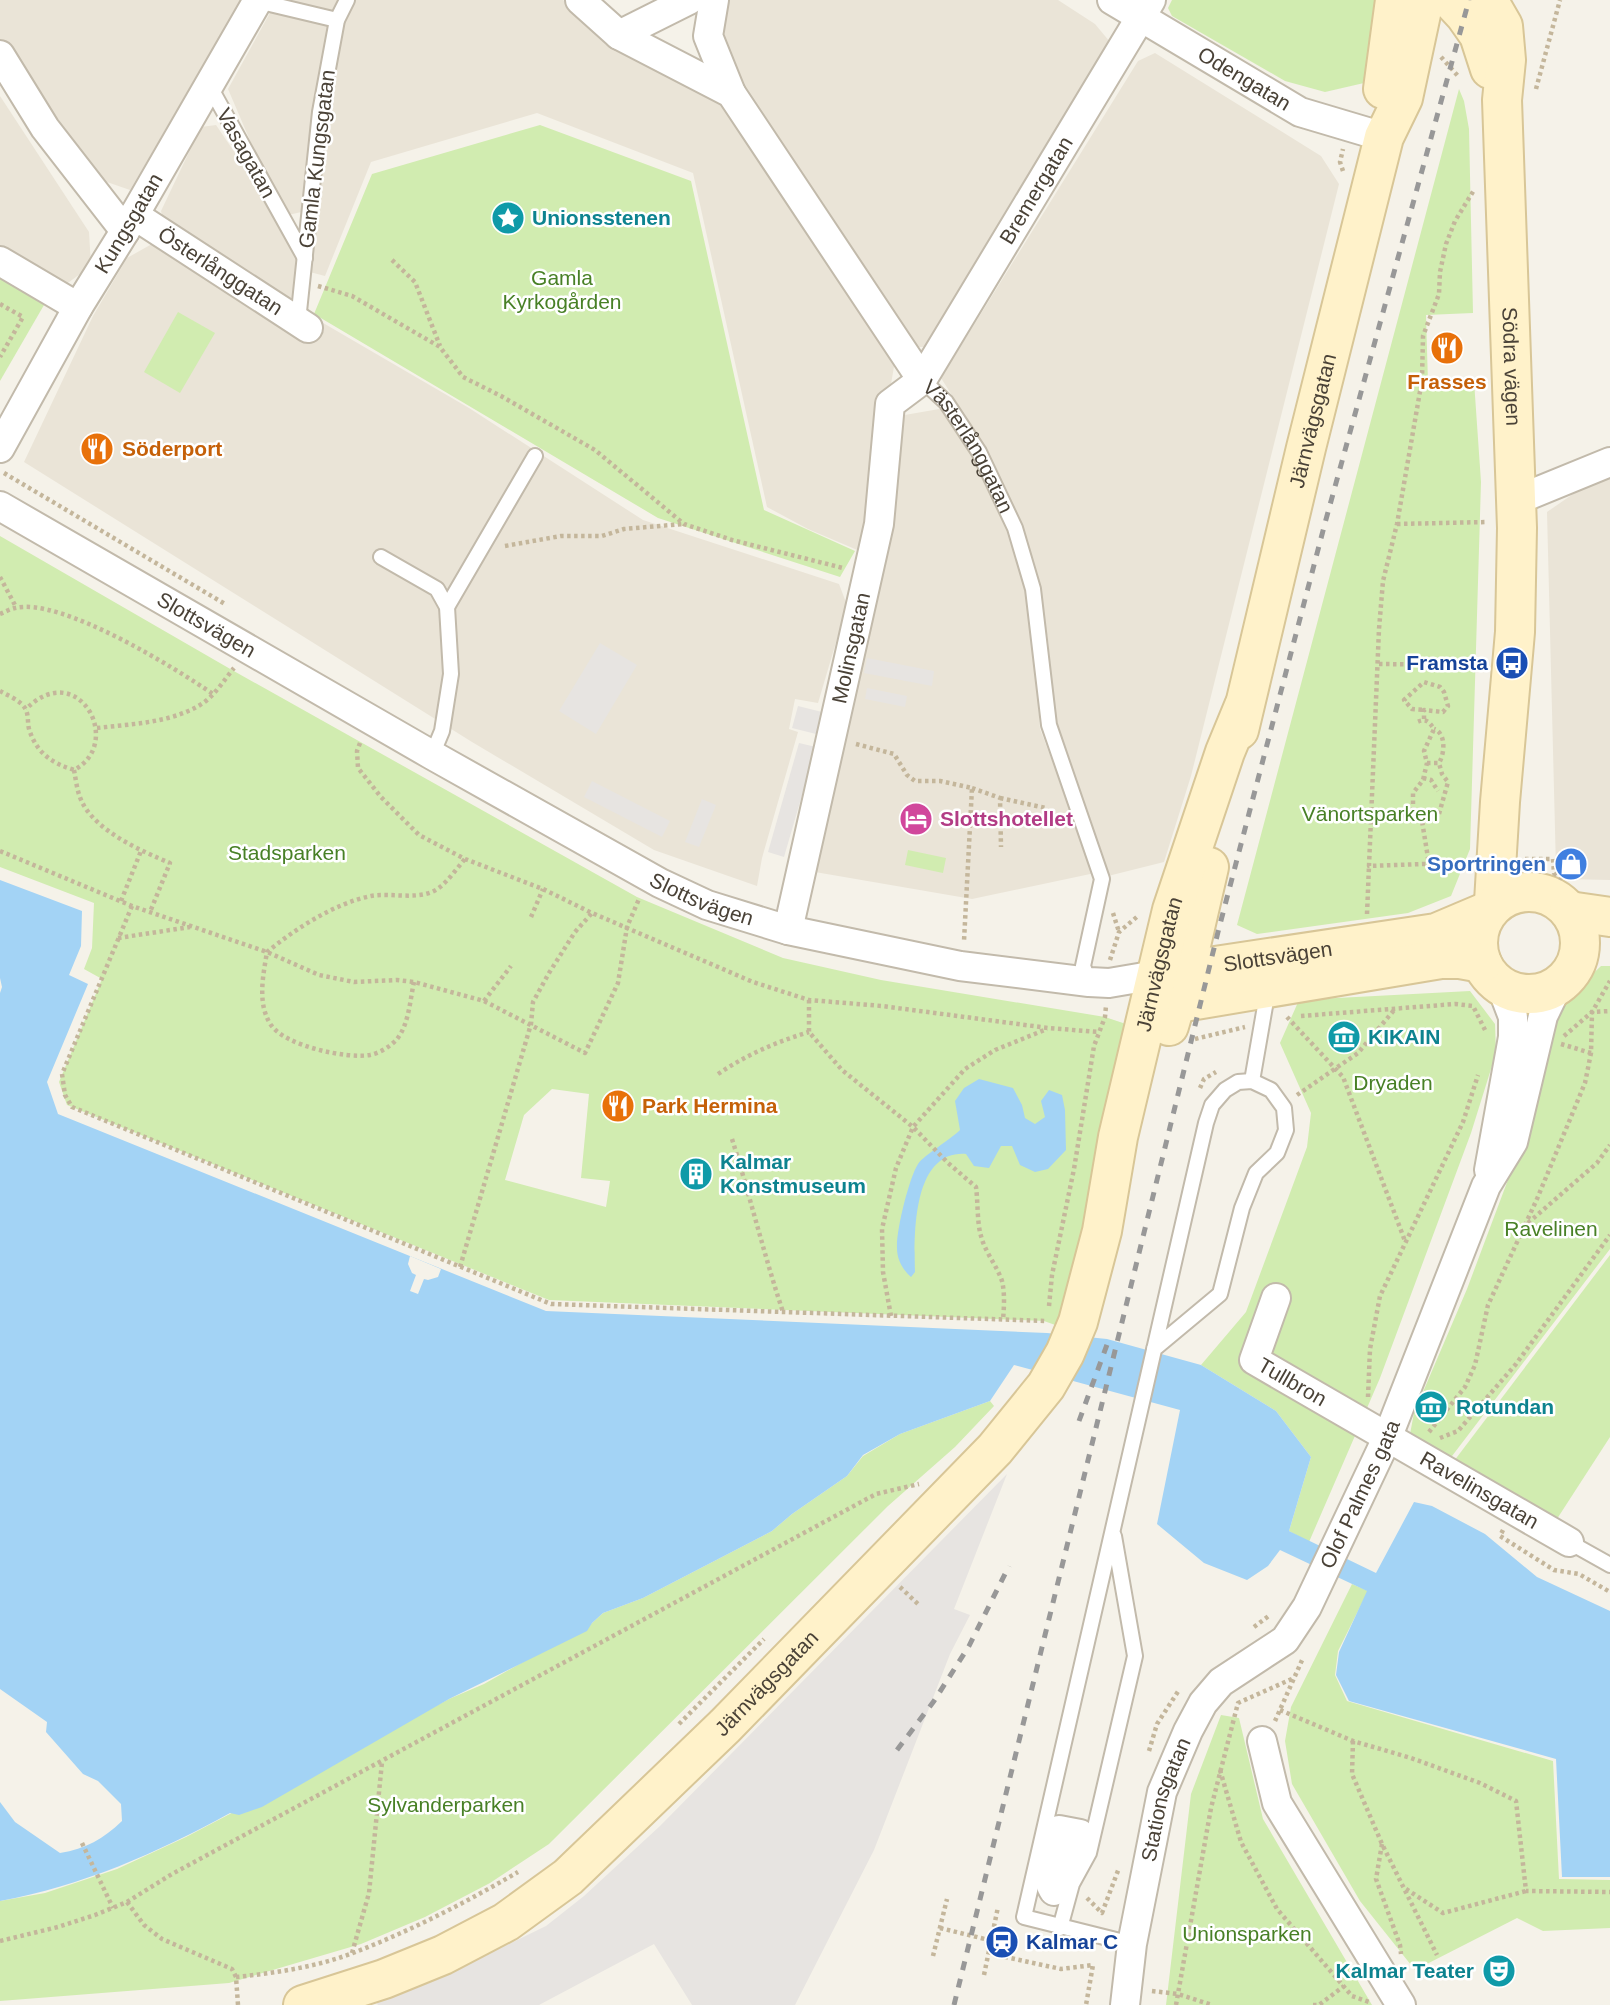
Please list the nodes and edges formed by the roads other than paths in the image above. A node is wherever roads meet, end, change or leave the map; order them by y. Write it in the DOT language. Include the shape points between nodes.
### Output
graph roads {
  1 [pos="347,0"];
  2 [pos="580,0"];
  3 [pos="689,0"];
  4 [pos="714,0"];
  5 [pos="1112,0"];
  6 [pos="1395,0"];
  7 [pos="1424,0"];
  8 [pos="1451,0"];
  9 [pos="1488,0"];
  10 [pos="257,1"];
  11 [pos="1146,9"];
  12 [pos="337,20"];
  13 [pos="619,34"];
  14 [pos="0,55"];
  15 [pos="208,84"];
  16 [pos="731,93"];
  17 [pos="1519,95"];
  18 [pos="1384,137"];
  19 [pos="130,223"];
  20 [pos="304,258"];
  21 [pos="0,261"];
  22 [pos="78,307"];
  23 [pos="303,325"];
  24 [pos="922,380"];
  25 [pos="0,448"];
  26 [pos="535,456"];
  27 [pos="1610,462"];
  28 [pos="0,506"];
  29 [pos="1495,516"];
  30 [pos="382,557"];
  31 [pos="447,607"];
  32 [pos="1515,632"];
  33 [pos="432,755"];
  34 [pos="1483,898"];
  35 [pos="1560,903"];
  36 [pos="1610,917"];
  37 [pos="788,930"];
  38 [pos="1595,952"];
  39 [pos="1303,953"];
  40 [pos="1492,976"];
  41 [pos="1089,982"];
  42 [pos="1557,987"];
  43 [pos="1166,999"];
  44 [pos="1278,1001"];
  45 [pos="1252,1081"];
  46 [pos="1486,1186"];
  47 [pos="1276,1298"];
  48 [pos="1154,1349"];
  49 [pos="1388,1437"];
  50 [pos="1113,1529"];
  51 [pos="1569,1542"];
  52 [pos="1610,1565"];
  53 [pos="1293,1652"];
  54 [pos="1262,1741"];
  55 [pos="1060,1928"];
  56 [pos="1132,1944"];
  57 [pos="1396,1997"];
  58 [pos="303,2005"];
  59 [pos="1125,2005"];
  1 -- 12 [label="lane, Gamla Kungsgatan"];
  2 -- 13 [label="street, Västerlånggatan"];
  3 -- 13 [label="street"];
  4 -- 16 [label="street" via="708,36"];
  5 -- 11 [label="street, Odengatan"];
  6 -- 18 [label="main road, Järnvägsgatan" via="1383,95"];
  7 -- 18 [label="main road, Järnvägsgatan" via="1403,98"];
  8 -- 17 [label="main road, Södra vägen"];
  9 -- 17 [label="main road, Södra vägen" via="1503,26 1506,60"];
  10 -- 12 [label="lane"];
  10 -- 15 [label="street, Kungsgatan"];
  11 -- 18 [label="street, Odengatan" via="1300,112"];
  11 -- 24 [label="street, Bremergatan"];
  12 -- 20 [label="lane, Gamla Kungsgatan" via="320,112"];
  13 -- 16 [label="street, Västerlånggatan"];
  14 -- 19 [label="street, Österlånggatan" via="45,128"];
  15 -- 19 [label="street, Kungsgatan"];
  15 -- 20 [label="lane, Vasagatan"];
  16 -- 24 [label="street, Västerlånggatan"];
  17 -- 29 [label="main road, Södra vägen"];
  18 -- 43 [label="main road, Järnvägsgatan" via="1244,706"];
  19 -- 22 [label="street, Kungsgatan"];
  19 -- 23 [label="street, Österlånggatan"];
  20 -- 23 [label="lane, Gamla Kungsgatan"];
  21 -- 22 [label="street"];
  22 -- 25 [label="street, Kungsgatan"];
  24 -- 37 [label="street, Molinsgatan" via="890,404 879,524"];
  24 -- 41 [label="lane, Västerlånggatan" via="946,402 979,452 1015,528 1033,589 1049,725 1102,879 1083,966"];
  26 -- 31 [label="lane"];
  27 -- 29 [label="street"];
  28 -- 33 [label="street, Slottsvägen"];
  29 -- 32 [label="main road, Södra vägen"];
  30 -- 31 [label="lane" via="437,589"];
  31 -- 33 [label="lane" via="451,674 442,731"];
  32 -- 34 [label="main road, Södra vägen" via="1500,802"];
  32 -- 35 [label="main road, Södra vägen" via="1525,859 1534,877"];
  33 -- 37 [label="street, Slottsvägen" via="660,883 707,905"];
  34 -- 35 [label="main road" via="1530,891"];
  34 -- 39 [label="main road, Slottsvägen" via="1436,933"];
  34 -- 40 [label="main road" via="1479,957"];
  35 -- 36 [label="main road"];
  35 -- 38 [label="main road"];
  37 -- 41 [label="street, Slottsvägen" via="960,966"];
  38 -- 42 [label="main road"];
  39 -- 43 [label="main road, Slottsvägen"];
  39 -- 44 [label="lane" via="1276,968"];
  40 -- 42 [label="main road" via="1517,994 1535,995"];
  40 -- 44 [label="main road, Slottsvägen" via="1460,959 1441,959"];
  40 -- 46 [label="street, Olof Palmes gata" via="1513,1017 1513,1037"];
  41 -- 43 [label="street, Slottsvägen"];
  42 -- 46 [label="street, Olof Palmes gata" via="1543,1016 1513,1142"];
  43 -- 44 [label="main road, Slottsvägen"];
  43 -- 58 [label="main road, Järnvägsgatan" via="1137,1144 1063,1322 1065,1353 1046,1386 995,1449 725,1726 568,1877 506,1922 443,1955"];
  44 -- 45 [label="lane" via="1263,1023"];
  45 -- 48 [label="lane" via="1238,1082 1212,1105"];
  45 -- 48 [label="lane" via="1272,1090 1284,1108 1286,1129 1277,1153 1256,1173 1242,1208 1220,1294"];
  46 -- 49 [label="street, Olof Palmes gata"];
  47 -- 49 [label="street, Tullbron" via="1254,1360"];
  48 -- 50 [label="lane"];
  49 -- 51 [label="street, Ravelinsgatan"];
  49 -- 53 [label="street, Olof Palmes gata" via="1307,1607"];
  50 -- 55 [label="lane" via="1135,1656 1089,1853 1072,1884"];
  50 -- 55 [label="lane" via="1024,1917"];
  51 -- 52 [label="lane"];
  53 -- 56 [label="street, Stationsgatan" via="1221,1682 1203,1703 1162,1791"];
  54 -- 57 [label="street" via="1277,1802"];
  55 -- 56 [label="lane"];
  56 -- 59 [label="street, Stationsgatan"];
}
